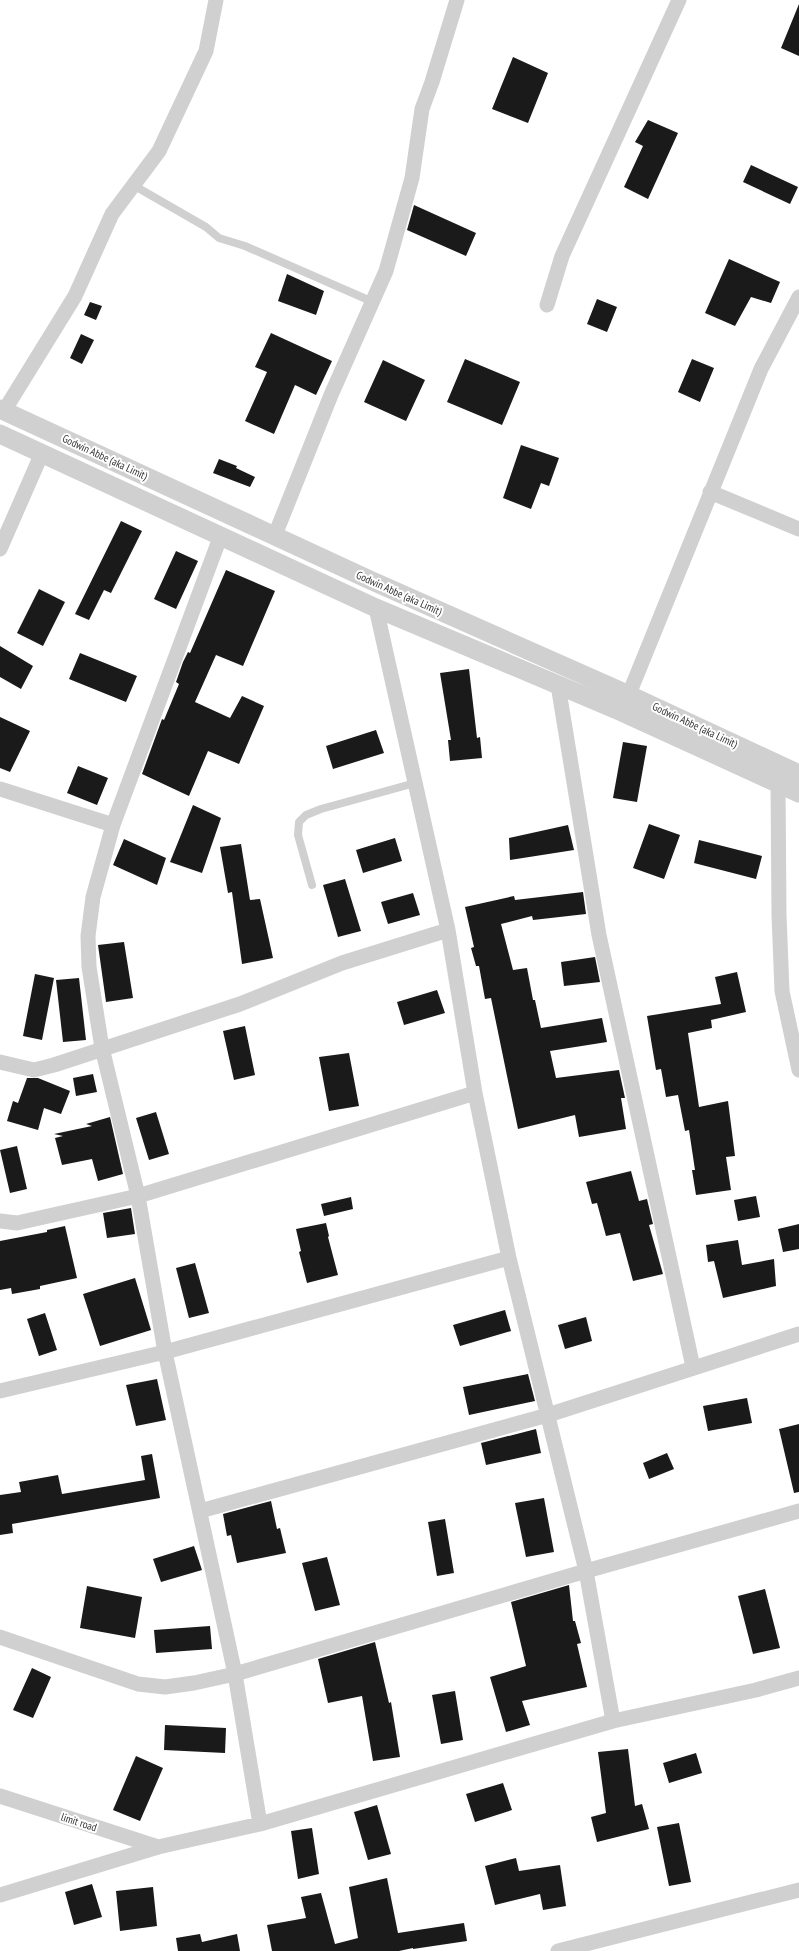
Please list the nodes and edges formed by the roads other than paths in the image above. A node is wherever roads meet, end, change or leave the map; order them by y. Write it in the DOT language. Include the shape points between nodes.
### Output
graph roads {
  1 [pos="216,0"];
  2 [pos="457,0"];
  3 [pos="679,0"];
  4 [pos="134,185"];
  5 [pos="799,297"];
  6 [pos="373,302"];
  7 [pos="547,306"];
  8 [pos="2,410"];
  9 [pos="0,434"];
  10 [pos="42,453"];
  11 [pos="710,492"];
  12 [pos="799,529"];
  13 [pos="221,535"];
  14 [pos="275,535"];
  15 [pos="0,550"];
  16 [pos="422,603"];
  17 [pos="376,608"];
  18 [pos="414,622"];
  19 [pos="558,685"];
  20 [pos="625,703"];
  21 [pos="799,774"];
  22 [pos="415,783"];
  23 [pos="778,784"];
  24 [pos="0,789"];
  25 [pos="799,793"];
  26 [pos="113,825"];
  27 [pos="312,885"];
  28 [pos="448,930"];
  29 [pos="102,1048"];
  30 [pos="0,1062"];
  31 [pos="799,1070"];
  32 [pos="474,1093"];
  33 [pos="138,1196"];
  34 [pos="0,1221"];
  35 [pos="509,1258"];
  36 [pos="799,1334"];
  37 [pos="166,1352"];
  38 [pos="693,1367"];
  39 [pos="0,1391"];
  40 [pos="548,1414"];
  41 [pos="200,1511"];
  42 [pos="799,1511"];
  43 [pos="586,1571"];
  44 [pos="0,1637"];
  45 [pos="235,1674"];
  46 [pos="799,1678"];
  47 [pos="613,1721"];
  48 [pos="0,1796"];
  49 [pos="260,1824"];
  50 [pos="158,1847"];
  51 [pos="799,1890"];
  52 [pos="0,1894"];
  53 [pos="558,1951"];
  1 -- 4 [label="street" via="206,51 159,151"];
  2 -- 6 [label="street" via="422,109 412,178 386,271"];
  3 -- 7 [label="street" via="562,256"];
  4 -- 6 [label="lane" via="206,227 219,238 245,246"];
  4 -- 8 [label="street" via="112,214 75,296"];
  5 -- 11 [label="street" via="761,369"];
  6 -- 14 [label="street" via="331,395"];
  8 -- 14 [label="street, Godwin Abbe (aka Limit)"];
  9 -- 10 [label="street, Godwin Abbe (aka Limit)"];
  10 -- 13 [label="street, Godwin Abbe (aka Limit)"];
  10 -- 15 [label="street"];
  11 -- 12 [label="street"];
  11 -- 20 [label="street"];
  13 -- 17 [label="street, Godwin Abbe (aka Limit)"];
  13 -- 26 [label="street"];
  14 -- 16 [label="street, Godwin Abbe (aka Limit)"];
  16 -- 18 [label="street"];
  16 -- 20 [label="street, Godwin Abbe (aka Limit)"];
  17 -- 18 [label="street, Godwin Abbe (aka Limit)"];
  17 -- 22 [label="street"];
  18 -- 19 [label="street, Godwin Abbe (aka Limit)"];
  19 -- 20 [label="street, Godwin Abbe (aka Limit)"];
  19 -- 38 [label="street" via="599,935"];
  20 -- 21 [label="street, Godwin Abbe (aka Limit)"];
  20 -- 23 [label="street, Godwin Abbe (aka Limit)"];
  22 -- 27 [label="lane" via="321,809 306,815 298,822 298,835"];
  22 -- 28 [label="street"];
  23 -- 25 [label="street, Godwin Abbe (aka Limit)"];
  23 -- 31 [label="street" via="782,991"];
  24 -- 26 [label="street"];
  26 -- 29 [label="street" via="93,897 88,936 89,967"];
  28 -- 29 [label="street" via="342,963 240,1004"];
  28 -- 32 [label="street"];
  29 -- 30 [label="street" via="34,1070"];
  29 -- 33 [label="street"];
  32 -- 33 [label="street"];
  32 -- 35 [label="street"];
  33 -- 34 [label="street" via="17,1223"];
  33 -- 37 [label="street"];
  35 -- 37 [label="street"];
  35 -- 40 [label="street"];
  36 -- 38 [label="street"];
  37 -- 39 [label="street"];
  37 -- 41 [label="street"];
  38 -- 40 [label="street"];
  40 -- 41 [label="street"];
  40 -- 43 [label="street"];
  41 -- 45 [label="street"];
  42 -- 43 [label="street"];
  43 -- 45 [label="street"];
  43 -- 47 [label="street"];
  44 -- 45 [label="street" via="138,1684 165,1687 194,1684"];
  45 -- 49 [label="street"];
  46 -- 47 [label="street" via="756,1690"];
  47 -- 49 [label="street"];
  48 -- 50 [label="street, limit road"];
  49 -- 50 [label="street"];
  50 -- 52 [label="street"];
  51 -- 53 [label="street"];
}
